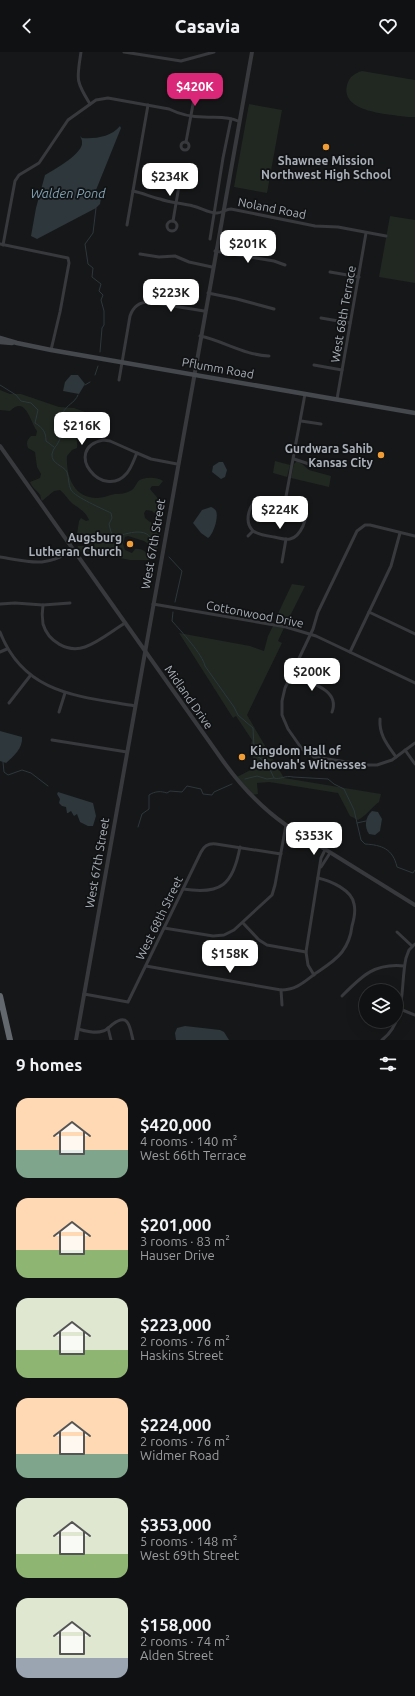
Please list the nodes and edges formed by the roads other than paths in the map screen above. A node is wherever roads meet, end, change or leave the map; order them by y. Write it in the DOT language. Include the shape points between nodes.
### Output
graph roads {
  1 [pos="82,52"];
  2 [pos="124,52"];
  3 [pos="156,52"];
  4 [pos="214,52"];
  5 [pos="252,52"];
  6 [pos="155,58"];
  7 [pos="194,99"];
  8 [pos="90,104"];
  9 [pos="148,105"];
  10 [pos="191,115"];
  11 [pos="231,119"];
  12 [pos="238,121"];
  13 [pos="186,142"];
  14 [pos="181,174"];
  15 [pos="133,191"];
  16 [pos="176,203"];
  17 [pos="222,212"];
  18 [pos="214,213"];
  19 [pos="173,221"];
  20 [pos="127,225"];
  21 [pos="366,233"];
  22 [pos="386,236"];
  23 [pos="210,239"];
  24 [pos="2,245"];
  25 [pos="215,251"];
  26 [pos="140,254"];
  27 [pos="285,265"];
  28 [pos="212,267"];
  29 [pos="330,272"];
  30 [pos="359,277"];
  31 [pos="208,293"];
  32 [pos="274,309"];
  33 [pos="204,312"];
  34 [pos="321,318"];
  35 [pos="350,324"];
  36 [pos="200,336"];
  37 [pos="0,338"];
  38 [pos="0,342"];
  39 [pos="17,343"];
  40 [pos="51,350"];
  41 [pos="269,356"];
  42 [pos="122,361"];
  43 [pos="314,365"];
  44 [pos="342,370"];
  45 [pos="193,374"];
  46 [pos="119,380"];
  47 [pos="305,394"];
  48 [pos="337,399"];
  49 [pos="415,413"];
  50 [pos="300,421"];
  51 [pos="321,424"];
  52 [pos="0,446"];
  53 [pos="137,453"];
  54 [pos="294,459"];
  55 [pos="177,464"];
  56 [pos="312,465"];
  57 [pos="286,502"];
  58 [pos="308,507"];
  59 [pos="304,510"];
  60 [pos="253,531"];
  61 [pos="400,532"];
  62 [pos="248,536"];
  63 [pos="415,536"];
  64 [pos="286,539"];
  65 [pos="73,550"];
  66 [pos="0,557"];
  67 [pos="282,562"];
  68 [pos="70,603"];
  69 [pos="0,604"];
  70 [pos="153,604"];
  71 [pos="43,605"];
  72 [pos="369,612"];
  73 [pos="125,623"];
  74 [pos="0,632"];
  75 [pos="311,634"];
  76 [pos="415,634"];
  77 [pos="8,649"];
  78 [pos="145,651"];
  79 [pos="0,652"];
  80 [pos="350,652"];
  81 [pos="291,674"];
  82 [pos="30,676"];
  83 [pos="415,683"];
  84 [pos="65,693"];
  85 [pos="9,703"];
  86 [pos="136,706"];
  87 [pos="59,712"];
  88 [pos="332,712"];
  89 [pos="380,719"];
  90 [pos="52,740"];
  91 [pos="415,743"];
  92 [pos="405,750"];
  93 [pos="127,752"];
  94 [pos="396,757"];
  95 [pos="415,764"];
  96 [pos="286,825"];
  97 [pos="240,848"];
  98 [pos="325,850"];
  99 [pos="330,852"];
  100 [pos="280,854"];
  101 [pos="320,867"];
  102 [pos="318,878"];
  103 [pos="183,889"];
  104 [pos="415,905"];
  105 [pos="243,923"];
  106 [pos="164,928"];
  107 [pos="397,932"];
  108 [pos="414,945"];
  109 [pos="306,952"];
  110 [pos="146,966"];
  111 [pos="404,966"];
  112 [pos="314,975"];
  113 [pos="402,984"];
  114 [pos="281,990"];
  115 [pos="84,994"];
  116 [pos="0,996"];
  117 [pos="342,996"];
  118 [pos="282,1005"];
  119 [pos="403,1010"];
  120 [pos="415,1015"];
  121 [pos="108,1028"];
  122 [pos="393,1028"];
  123 [pos="78,1029"];
  124 [pos="10,1040"];
  125 [pos="76,1040"];
  126 [pos="111,1040"];
  127 [pos="133,1040"];
  128 [pos="382,1040"];
  1 -- 8 [label="street" via="78,82"];
  2 -- 6 [label="street"];
  3 -- 6 [label="street"];
  4 -- 6 [label="street" via="181,61"];
  5 -- 12 [label="street, West 67th Street"];
  7 -- 10 [label="street"];
  8 -- 9 [label="street" via="108,98"];
  8 -- 24 [label="street" via="65,122 39,163 15,177"];
  9 -- 10 [label="street"];
  9 -- 15 [label="street"];
  10 -- 11 [label="street"];
  10 -- 13 [label="street"];
  11 -- 12 [label="street"];
  11 -- 18 [label="street"];
  12 -- 17 [label="street, West 67th Street"];
  14 -- 16 [label="street"];
  15 -- 16 [label="street, Noland Road"];
  15 -- 20 [label="street"];
  16 -- 18 [label="street, Noland Road"];
  16 -- 19 [label="street"];
  17 -- 18 [label="street, Noland Road"];
  17 -- 21 [label="street, Noland Road" via="231,209"];
  17 -- 25 [label="street, West 67th Street"];
  18 -- 23 [label="street"];
  21 -- 22 [label="street, Noland Road"];
  21 -- 30 [label="street, West 68th Terrace"];
  24 -- 40 [label="street" via="68,258"];
  25 -- 27 [label="street"];
  25 -- 28 [label="street, West 67th Street"];
  26 -- 28 [label="street" via="175,256"];
  28 -- 31 [label="street, West 67th Street"];
  29 -- 30 [label="street"];
  30 -- 35 [label="street, West 68th Terrace"];
  31 -- 32 [label="street"];
  31 -- 33 [label="street, West 67th Street"];
  33 -- 36 [label="street, West 67th Street"];
  33 -- 42 [label="street" via="149,302 135,307 130,316"];
  34 -- 35 [label="street"];
  35 -- 44 [label="street, West 68th Terrace"];
  36 -- 41 [label="street" via="219,340 248,353"];
  36 -- 45 [label="street, West 67th Street"];
  37 -- 39 [label="main road, Pflumm Road"];
  38 -- 39 [label="main road, Pflumm Road"];
  39 -- 40 [label="main road, Pflumm Road"];
  40 -- 42 [label="main road, Pflumm Road"];
  42 -- 45 [label="main road, Pflumm Road"];
  42 -- 46 [label="street"];
  43 -- 44 [label="street"];
  44 -- 48 [label="street, West 68th Terrace"];
  45 -- 47 [label="main road, Pflumm Road"];
  45 -- 55 [label="street, West 67th Street"];
  47 -- 48 [label="main road, Pflumm Road"];
  47 -- 50 [label="street"];
  48 -- 49 [label="main road, Pflumm Road"];
  50 -- 51 [label="street"];
  50 -- 54 [label="street"];
  52 -- 65 [label="street, Midland Drive"];
  53 -- 53 [label="street" via="110,441 98,441 87,451 86,466 91,474 99,478 118,479 127,473"];
  53 -- 55 [label="street" via="151,459"];
  54 -- 56 [label="street"];
  54 -- 57 [label="street"];
  55 -- 70 [label="street, West 67th Street"];
  57 -- 59 [label="street" via="298,505"];
  57 -- 60 [label="street" via="258,500 252,506 249,516 249,526"];
  58 -- 59 [label="street"];
  59 -- 64 [label="street" via="305,519 300,531 294,538"];
  60 -- 62 [label="street"];
  60 -- 64 [label="street"];
  61 -- 63 [label="street"];
  61 -- 72 [label="street" via="391,566"];
  61 -- 75 [label="street" via="373,525 365,525 357,531 318,612"];
  64 -- 67 [label="street"];
  65 -- 66 [label="street" via="60,558 46,562"];
  65 -- 73 [label="street, Midland Drive"];
  68 -- 71 [label="street"];
  69 -- 71 [label="street"];
  70 -- 75 [label="street, Cottonwood Drive" via="286,627"];
  70 -- 78 [label="street, West 67th Street"];
  71 -- 73 [label="street" via="43,622 47,632 56,642 67,647 86,646"];
  72 -- 76 [label="street"];
  72 -- 80 [label="street"];
  73 -- 78 [label="street, Midland Drive"];
  74 -- 77 [label="street"];
  75 -- 80 [label="street, Cottonwood Drive"];
  75 -- 81 [label="street"];
  77 -- 79 [label="street"];
  77 -- 82 [label="street" via="15,661"];
  78 -- 86 [label="street, West 67th Street"];
  78 -- 96 [label="street, Midland Drive" via="236,779 258,804"];
  80 -- 83 [label="street, Cottonwood Drive"];
  81 -- 88 [label="street" via="329,693 334,702"];
  81 -- 94 [label="street" via="281,708 288,729 302,749 314,757 367,765 381,765"];
  82 -- 84 [label="street"];
  82 -- 85 [label="street"];
  84 -- 86 [label="street"];
  84 -- 87 [label="street"];
  86 -- 93 [label="street, West 67th Street"];
  89 -- 94 [label="street" via="382,736"];
  90 -- 93 [label="street"];
  91 -- 92 [label="street"];
  92 -- 94 [label="street"];
  92 -- 95 [label="street"];
  93 -- 115 [label="street, West 67th Street"];
  96 -- 98 [label="street, Midland Drive"];
  96 -- 100 [label="street"];
  97 -- 100 [label="street"];
  97 -- 103 [label="street" via="235,870 223,885 207,891"];
  97 -- 103 [label="street, West 68th Street" via="208,844 201,852"];
  98 -- 99 [label="street, Midland Drive"];
  98 -- 101 [label="street"];
  99 -- 101 [label="street"];
  99 -- 104 [label="street, Midland Drive"];
  100 -- 105 [label="street" via="272,895"];
  101 -- 102 [label="street"];
  102 -- 109 [label="street"];
  102 -- 112 [label="street" via="346,891 354,904 354,915 350,936 343,952"];
  103 -- 106 [label="street, West 68th Street"];
  105 -- 106 [label="street" via="229,933 218,936"];
  105 -- 109 [label="street" via="267,945"];
  106 -- 110 [label="street, West 68th Street"];
  107 -- 108 [label="street"];
  108 -- 111 [label="street" via="407,954"];
  109 -- 112 [label="street" via="308,965"];
  110 -- 114 [label="street"];
  110 -- 115 [label="street, West 68th Street" via="128,1002"];
  111 -- 113 [label="street"];
  111 -- 117 [label="street" via="388,965 375,969 360,978"];
  112 -- 114 [label="street" via="297,987"];
  114 -- 118 [label="street"];
  115 -- 123 [label="street, West 67th Street"];
  116 -- 124 [label="highway"];
  119 -- 120 [label="street"];
  121 -- 123 [label="street" via="95,1033"];
  121 -- 126 [label="street"];
  121 -- 127 [label="street" via="119,1020 128,1021"];
  122 -- 128 [label="street"];
  123 -- 125 [label="street, West 67th Street"];
}
